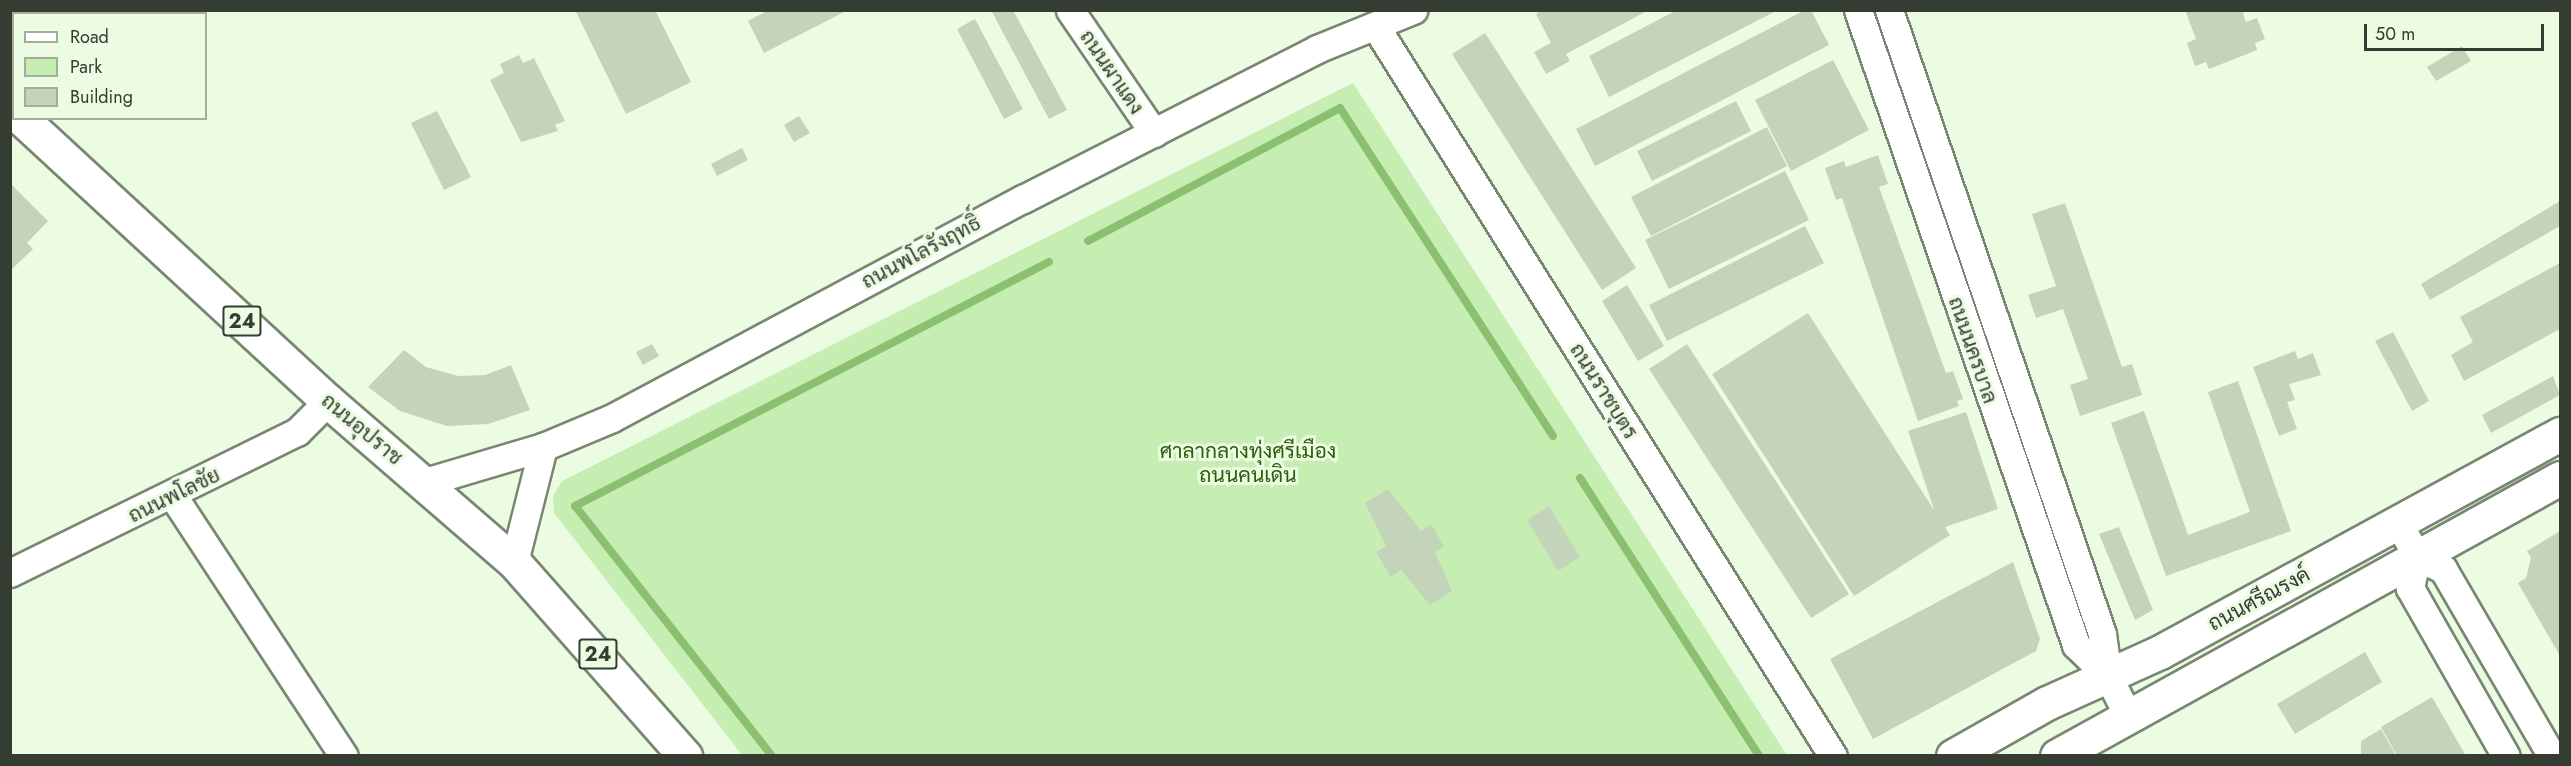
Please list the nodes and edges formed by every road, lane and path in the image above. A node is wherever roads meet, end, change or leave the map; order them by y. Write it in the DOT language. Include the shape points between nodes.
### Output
graph roads {
  1 [pos="1070,10"];
  2 [pos="1413,10"];
  3 [pos="1858,10"];
  4 [pos="1889,10"];
  5 [pos="1376,27"];
  6 [pos="23,120"];
  7 [pos="1154,133"];
  8 [pos="1952,199"];
  9 [pos="1923,206"];
  10 [pos="328,401"];
  11 [pos="2560,434"];
  12 [pos="543,447"];
  13 [pos="2560,478"];
  14 [pos="425,482"];
  15 [pos="173,496"];
  16 [pos="2399,524"];
  17 [pos="2417,557"];
  18 [pos="514,562"];
  19 [pos="10,573"];
  20 [pos="2108,676"];
  21 [pos="2128,716"];
  22 [pos="678,753"];
  23 [pos="344,756"];
  24 [pos="1833,756"];
  25 [pos="1953,756"];
  26 [pos="2057,756"];
  27 [pos="2506,756"];
  28 [pos="2552,756"];
  1 -- 7 [label="street, ถนนผาแดง"];
  2 -- 5 [label="street, ถนนพโลรังฤทธิ์"];
  3 -- 9 [label="street, ถนนนครบาล"];
  4 -- 8 [label="street, ถนนนครบาล"];
  5 -- 7 [label="street, ถนนพโลรังฤทธิ์" via="1317,49"];
  5 -- 24 [label="street, ถนนราชบุตร"];
  6 -- 10 [label="main road, ถนนอุปราช / 24"];
  7 -- 12 [label="street, ถนนพโลรังฤทธิ์" via="612,418"];
  8 -- 9 [label="street"];
  8 -- 20 [label="street, ถนนนครบาล" via="2102,634"];
  9 -- 20 [label="street, ถนนนครบาล" via="2076,645"];
  10 -- 14 [label="main road, ถนนอุปราช / 24"];
  10 -- 15 [label="street, ถนนพโลชัย" via="297,432"];
  11 -- 16 [label="main road, ถนนศรีณรงค์"];
  12 -- 14 [label="street, ถนนพโลรังฤทธิ์"];
  12 -- 18 [label="street"];
  13 -- 17 [label="main road, ถนนศรีณรงค์"];
  14 -- 18 [label="main road, ถนนอุปราช / 24"];
  15 -- 19 [label="street, ถนนพโลชัย"];
  15 -- 23 [label="street"];
  16 -- 17 [label="street"];
  16 -- 20 [label="main road, ถนนศรีณรงค์"];
  17 -- 21 [label="main road, ถนนศรีณรงค์"];
  17 -- 27 [label="street" via="2410,588"];
  17 -- 28 [label="street" via="2443,569"];
  18 -- 22 [label="main road, ถนนอุปราช / 24"];
  20 -- 21 [label="street, ถนนนครบาล"];
  20 -- 25 [label="main road, ถนนศรีณรงค์" via="2048,703"];
  21 -- 26 [label="main road, ถนนศรีณรงค์"];
}
